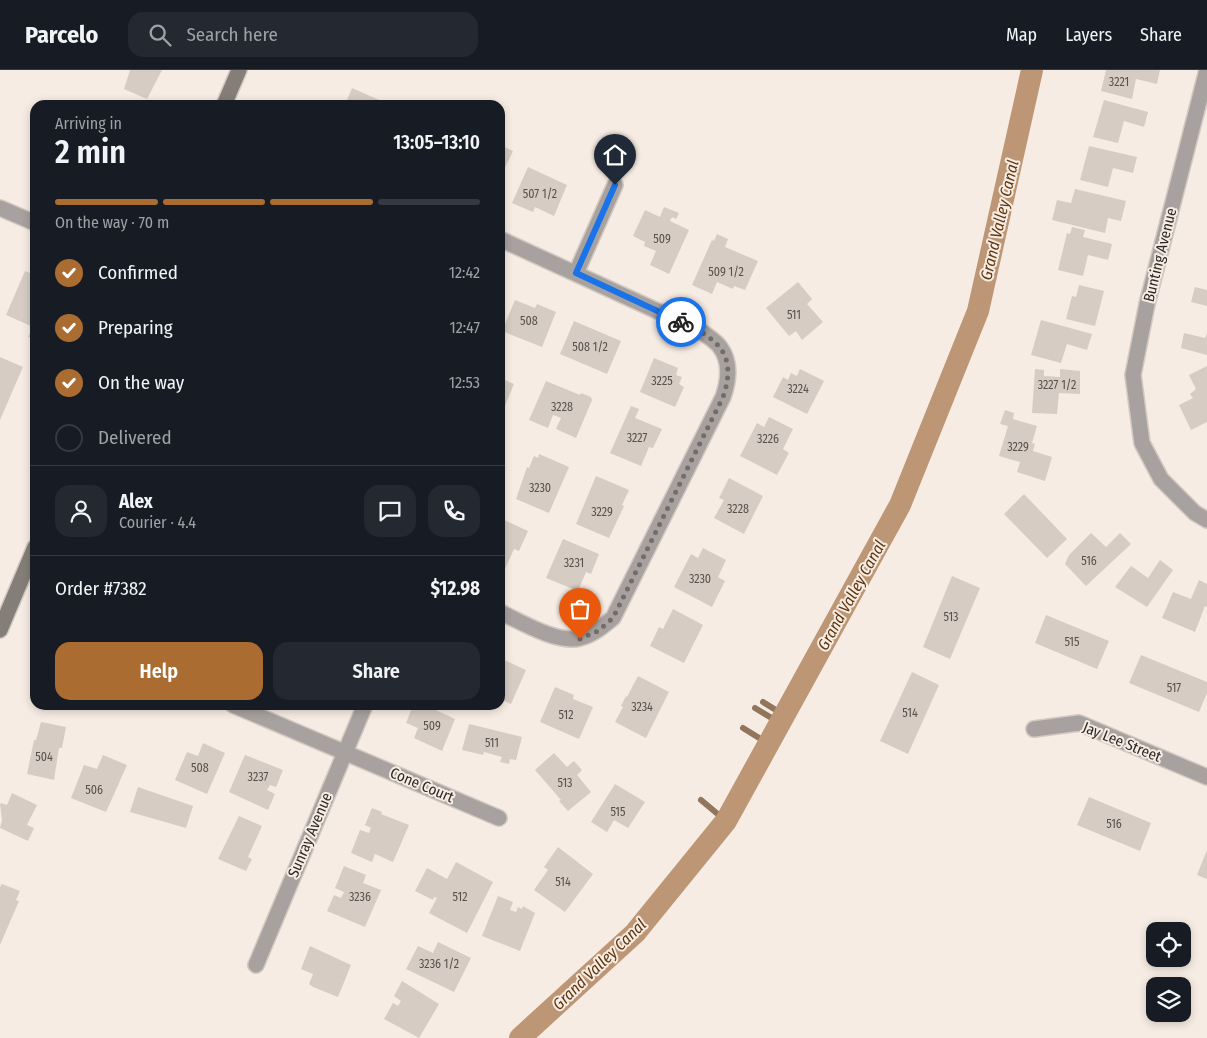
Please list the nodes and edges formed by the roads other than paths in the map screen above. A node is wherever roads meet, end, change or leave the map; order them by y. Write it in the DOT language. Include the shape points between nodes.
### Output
graph roads {
  1 [pos="239,70"];
  2 [pos="1207,70"];
  3 [pos="226,100"];
  4 [pos="615,185"];
  5 [pos="0,208"];
  6 [pos="30,221"];
  7 [pos="505,241"];
  8 [pos="576,273"];
  9 [pos="1207,520"];
  10 [pos="30,559"];
  11 [pos="505,614"];
  12 [pos="0,630"];
  13 [pos="245,710"];
  14 [pos="364,710"];
  15 [pos="1034,730"];
  16 [pos="345,753"];
  17 [pos="1207,777"];
  18 [pos="499,818"];
  19 [pos="256,965"];
  1 -- 3 [label="street"];
  2 -- 9 [label="street, Bunting Avenue" via="1132,375 1142,443 1161,479 1195,513"];
  4 -- 8 [label="street"];
  5 -- 6 [label="street"];
  7 -- 8 [label="street"];
  8 -- 11 [label="street" via="702,331 720,346 729,380 613,618 598,631 580,639 558,638"];
  10 -- 12 [label="street"];
  13 -- 16 [label="street, Cone Court"];
  14 -- 16 [label="street, Sunray Avenue"];
  15 -- 17 [label="street, Jay Lee Street" via="1079,723"];
  16 -- 18 [label="street, Cone Court"];
  16 -- 19 [label="street, Sunray Avenue"];
}
